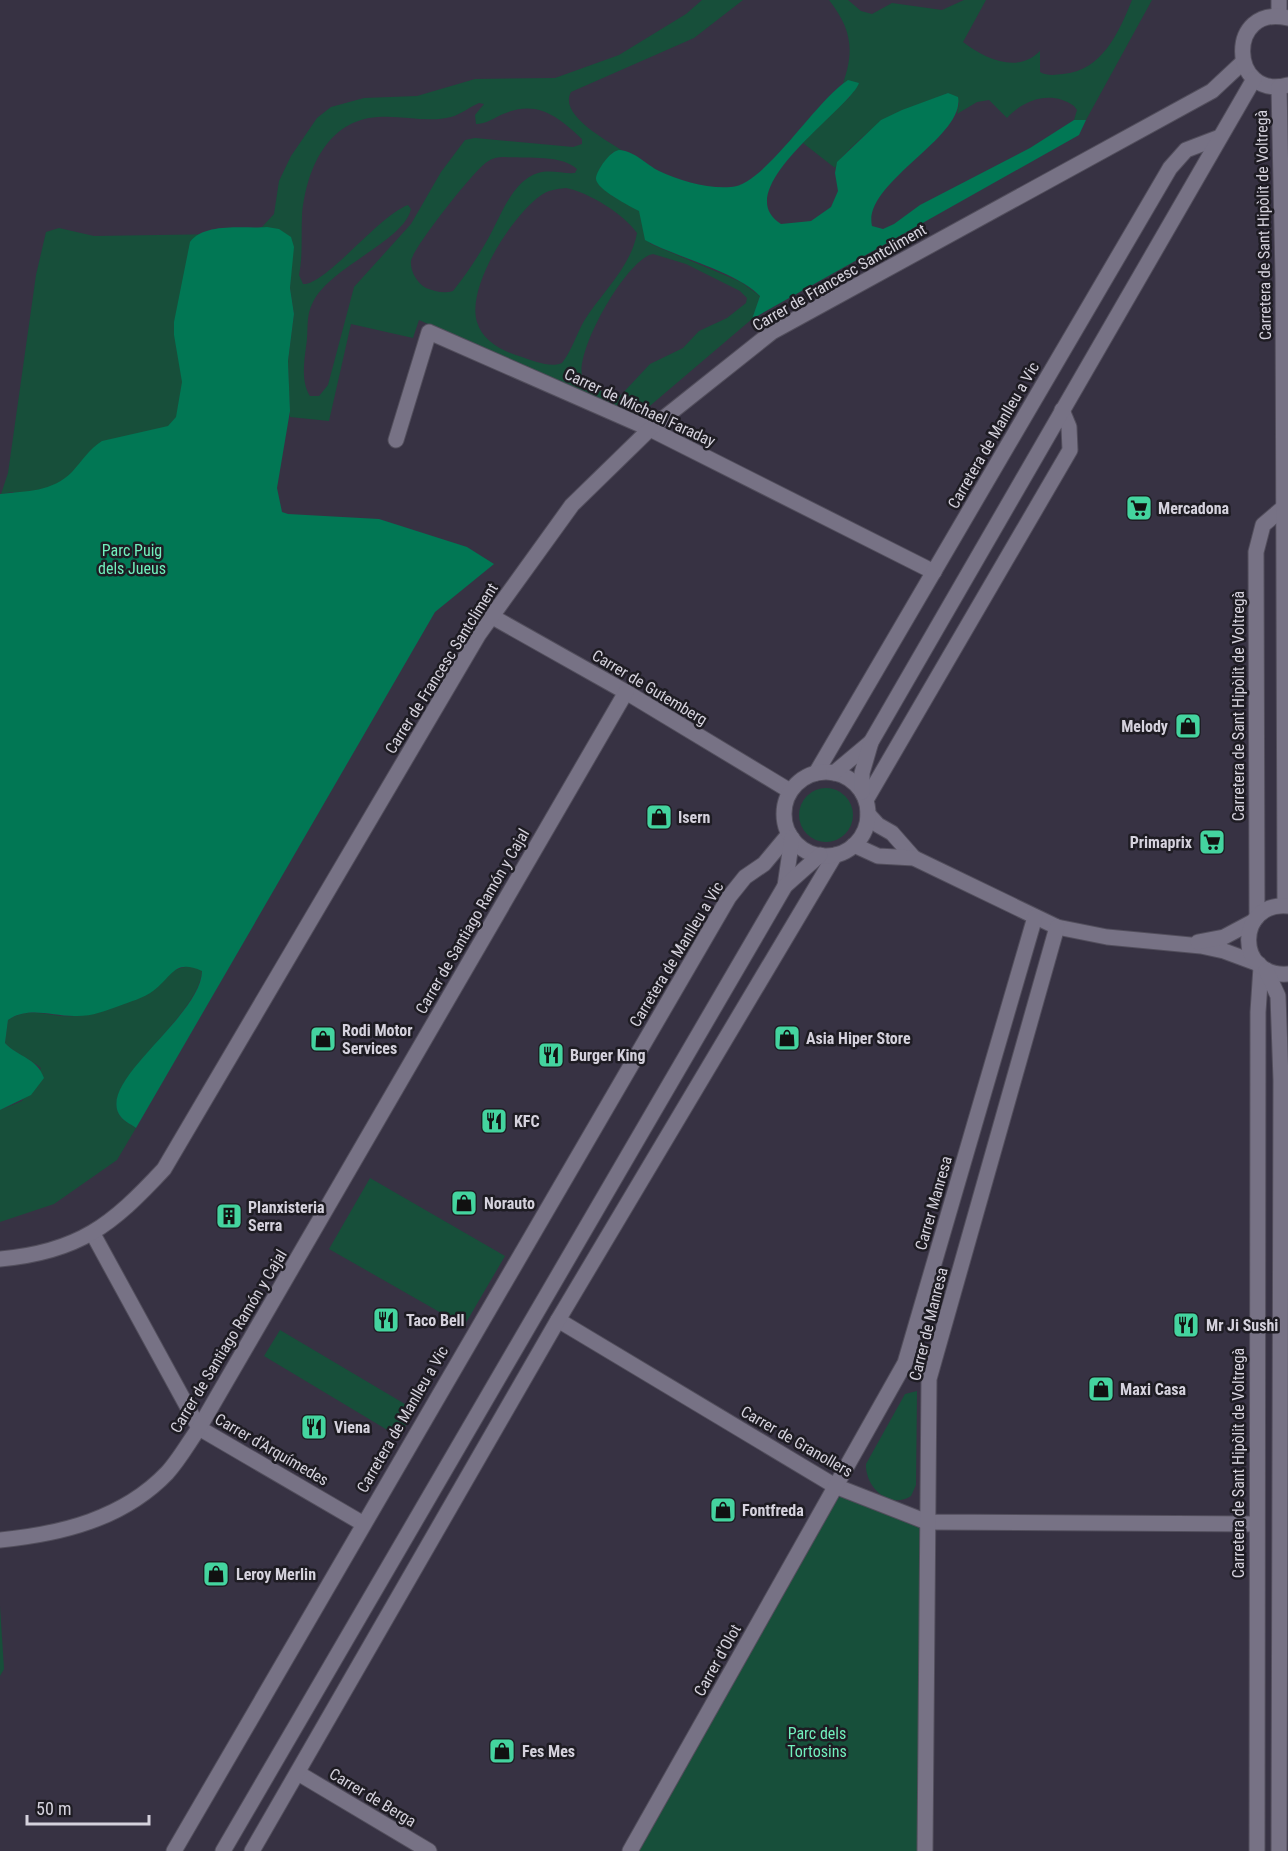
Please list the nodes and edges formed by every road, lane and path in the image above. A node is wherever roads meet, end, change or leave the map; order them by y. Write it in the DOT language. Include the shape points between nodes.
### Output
graph roads {
  1 [pos="1279,0"];
  2 [pos="1283,17"];
  3 [pos="1243,62"];
  4 [pos="1254,79"];
  5 [pos="1283,86"];
  6 [pos="1220,137"];
  7 [pos="1286,297"];
  8 [pos="1062,410"];
  9 [pos="650,429"];
  10 [pos="396,440"];
  11 [pos="1284,507"];
  12 [pos="934,572"];
  13 [pos="491,616"];
  14 [pos="626,692"];
  15 [pos="871,742"];
  16 [pos="834,772"];
  17 [pos="816,773"];
  18 [pos="790,791"];
  19 [pos="865,802"];
  20 [pos="790,836"];
  21 [pos="854,845"];
  22 [pos="827,855"];
  23 [pos="914,858"];
  24 [pos="785,886"];
  25 [pos="1286,906"];
  26 [pos="1035,917"];
  27 [pos="1256,919"];
  28 [pos="1057,927"];
  29 [pos="1186,944"];
  30 [pos="1262,967"];
  31 [pos="1288,974"];
  32 [pos="1288,991"];
  33 [pos="1280,1023"];
  34 [pos="1288,1043"];
  35 [pos="93,1234"];
  36 [pos="0,1258"];
  37 [pos="558,1320"];
  38 [pos="199,1428"];
  39 [pos="835,1486"];
  40 [pos="927,1522"];
  41 [pos="362,1523"];
  42 [pos="1256,1524"];
  43 [pos="0,1540"];
  44 [pos="298,1773"];
  45 [pos="174,1851"];
  46 [pos="223,1851"];
  47 [pos="252,1851"];
  48 [pos="429,1851"];
  49 [pos="630,1851"];
  50 [pos="925,1851"];
  51 [pos="1257,1851"];
  52 [pos="1279,1851"];
  1 -- 2 [label="street"];
  2 -- 3 [label="street" via="1266,18 1251,28 1242,44"];
  3 -- 4 [label="street"];
  3 -- 9 [label="street, Carrer de Francesc Santcliment" via="1212,91 772,332"];
  4 -- 5 [label="street"];
  4 -- 6 [label="street"];
  5 -- 7 [label="street, Carretera de Sant Hipòlit de Voltregà"];
  6 -- 8 [label="street"];
  6 -- 12 [label="street, Carretera de Manlleu a Vic" via="1186,150 1170,168"];
  7 -- 11 [label="street, Carretera de Sant Hipòlit de Voltregà"];
  8 -- 15 [label="street"];
  8 -- 19 [label="street" via="1069,427 1070,450"];
  9 -- 10 [label="street, Carrer de Michael Faraday" via="429,332"];
  9 -- 12 [label="street, Carrer de Michael Faraday"];
  9 -- 13 [label="street, Carrer de Francesc Santcliment" via="572,505"];
  11 -- 25 [label="street, Carretera de Sant Hipòlit de Voltregà"];
  11 -- 27 [label="street, Carretera de Sant Hipòlit de Voltregà" via="1263,525 1256,552"];
  12 -- 17 [label="street, Carretera de Manlleu a Vic"];
  13 -- 14 [label="street, Carrer de Gutemberg"];
  13 -- 35 [label="street, Carrer de Francesc Santcliment" via="164,1169 132,1203"];
  14 -- 18 [label="street, Carrer de Gutemberg"];
  14 -- 38 [label="street, Carrer de Santiago Ramón y Cajal"];
  15 -- 16 [label="street"];
  15 -- 19 [label="street" via="862,773"];
  16 -- 17 [label="street"];
  16 -- 19 [label="street" via="849,778"];
  17 -- 18 [label="street"];
  18 -- 20 [label="street" via="784,812"];
  19 -- 21 [label="street" via="864,831"];
  19 -- 23 [label="street" via="878,825 892,833"];
  20 -- 22 [label="street" via="806,850"];
  20 -- 24 [label="street"];
  20 -- 41 [label="street, Carretera de Manlleu a Vic" via="729,897"];
  21 -- 22 [label="street"];
  21 -- 23 [label="street" via="878,856"];
  22 -- 24 [label="street"];
  22 -- 37 [label="street"];
  23 -- 26 [label="street"];
  24 -- 46 [label="street"];
  25 -- 27 [label="street" via="1270,908"];
  26 -- 28 [label="street"];
  26 -- 39 [label="street, Carrer Manresa" via="905,1363"];
  27 -- 29 [label="street" via="1224,937"];
  27 -- 30 [label="street, Carretera de Sant Hipòlit de Voltregà" via="1249,944"];
  28 -- 29 [label="street" via="1107,937"];
  28 -- 40 [label="street, Carrer de Manresa" via="929,1379"];
  29 -- 30 [label="street" via="1224,951"];
  30 -- 31 [label="street"];
  30 -- 33 [label="street" via="1278,996"];
  30 -- 42 [label="street, Carretera de Sant Hipòlit de Voltregà" via="1258,1023"];
  32 -- 33 [label="street"];
  33 -- 34 [label="street"];
  33 -- 52 [label="street"];
  35 -- 36 [label="street, Carrer de Francesc Santcliment" via="30,1254"];
  35 -- 38 [label="street, Carrer d'Arquímedes"];
  37 -- 39 [label="street, Carrer de Granollers"];
  37 -- 44 [label="street"];
  38 -- 41 [label="street, Carrer d'Arquímedes"];
  38 -- 43 [label="street, Carrer de Santiago Ramón y Cajal" via="167,1473 124,1507 91,1523 29,1538"];
  39 -- 40 [label="street, Carrer de Granollers"];
  39 -- 49 [label="street, Carrer d'Olot"];
  40 -- 42 [label="street, Carrer de Granollers"];
  40 -- 50 [label="street, Carrer de Manresa"];
  41 -- 45 [label="street, Carretera de Manlleu a Vic"];
  42 -- 51 [label="street, Carretera de Sant Hipòlit de Voltregà"];
  44 -- 47 [label="street"];
  44 -- 48 [label="street, Carrer de Berga"];
}
